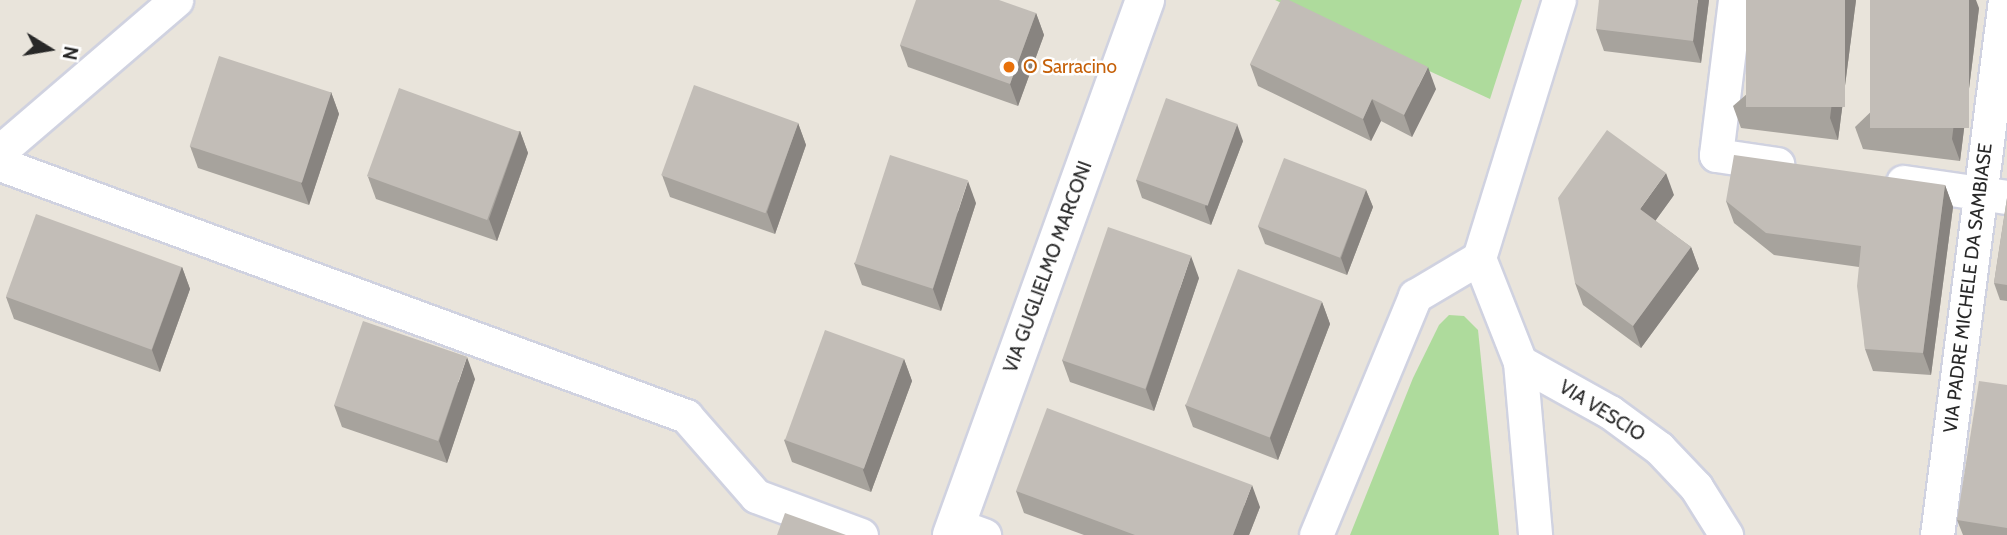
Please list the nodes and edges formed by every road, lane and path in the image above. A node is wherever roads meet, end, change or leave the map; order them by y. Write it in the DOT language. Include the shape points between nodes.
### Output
graph roads {
  1 [pos="176,0"];
  2 [pos="1145,0"];
  3 [pos="1559,0"];
  4 [pos="1735,0"];
  5 [pos="2005,0"];
  6 [pos="0,150"];
  7 [pos="0,164"];
  8 [pos="1808,168"];
  9 [pos="1874,178"];
  10 [pos="1994,195"];
  11 [pos="1479,258"];
  12 [pos="1520,362"];
  13 [pos="964,532"];
  14 [pos="861,535"];
  15 [pos="1316,535"];
  16 [pos="1535,535"];
  17 [pos="1726,535"];
  18 [pos="1937,535"];
  1 -- 6 [label="street"];
  2 -- 13 [label="main road, VIA GUGLIELMO MARCONI"];
  3 -- 11 [label="street"];
  4 -- 8 [label="street" via="1716,155"];
  5 -- 10 [label="street, VIA PADRE MICHELE DA SAMBIASE"];
  7 -- 14 [label="street" via="686,416 756,496"];
  9 -- 10 [label="street"];
  10 -- 18 [label="street, VIA PADRE MICHELE DA SAMBIASE"];
  11 -- 12 [label="street"];
  11 -- 15 [label="street" via="1415,296"];
  12 -- 16 [label="street"];
  12 -- 17 [label="street, VIA VESCIO" via="1611,412 1659,448 1696,487"];
}
